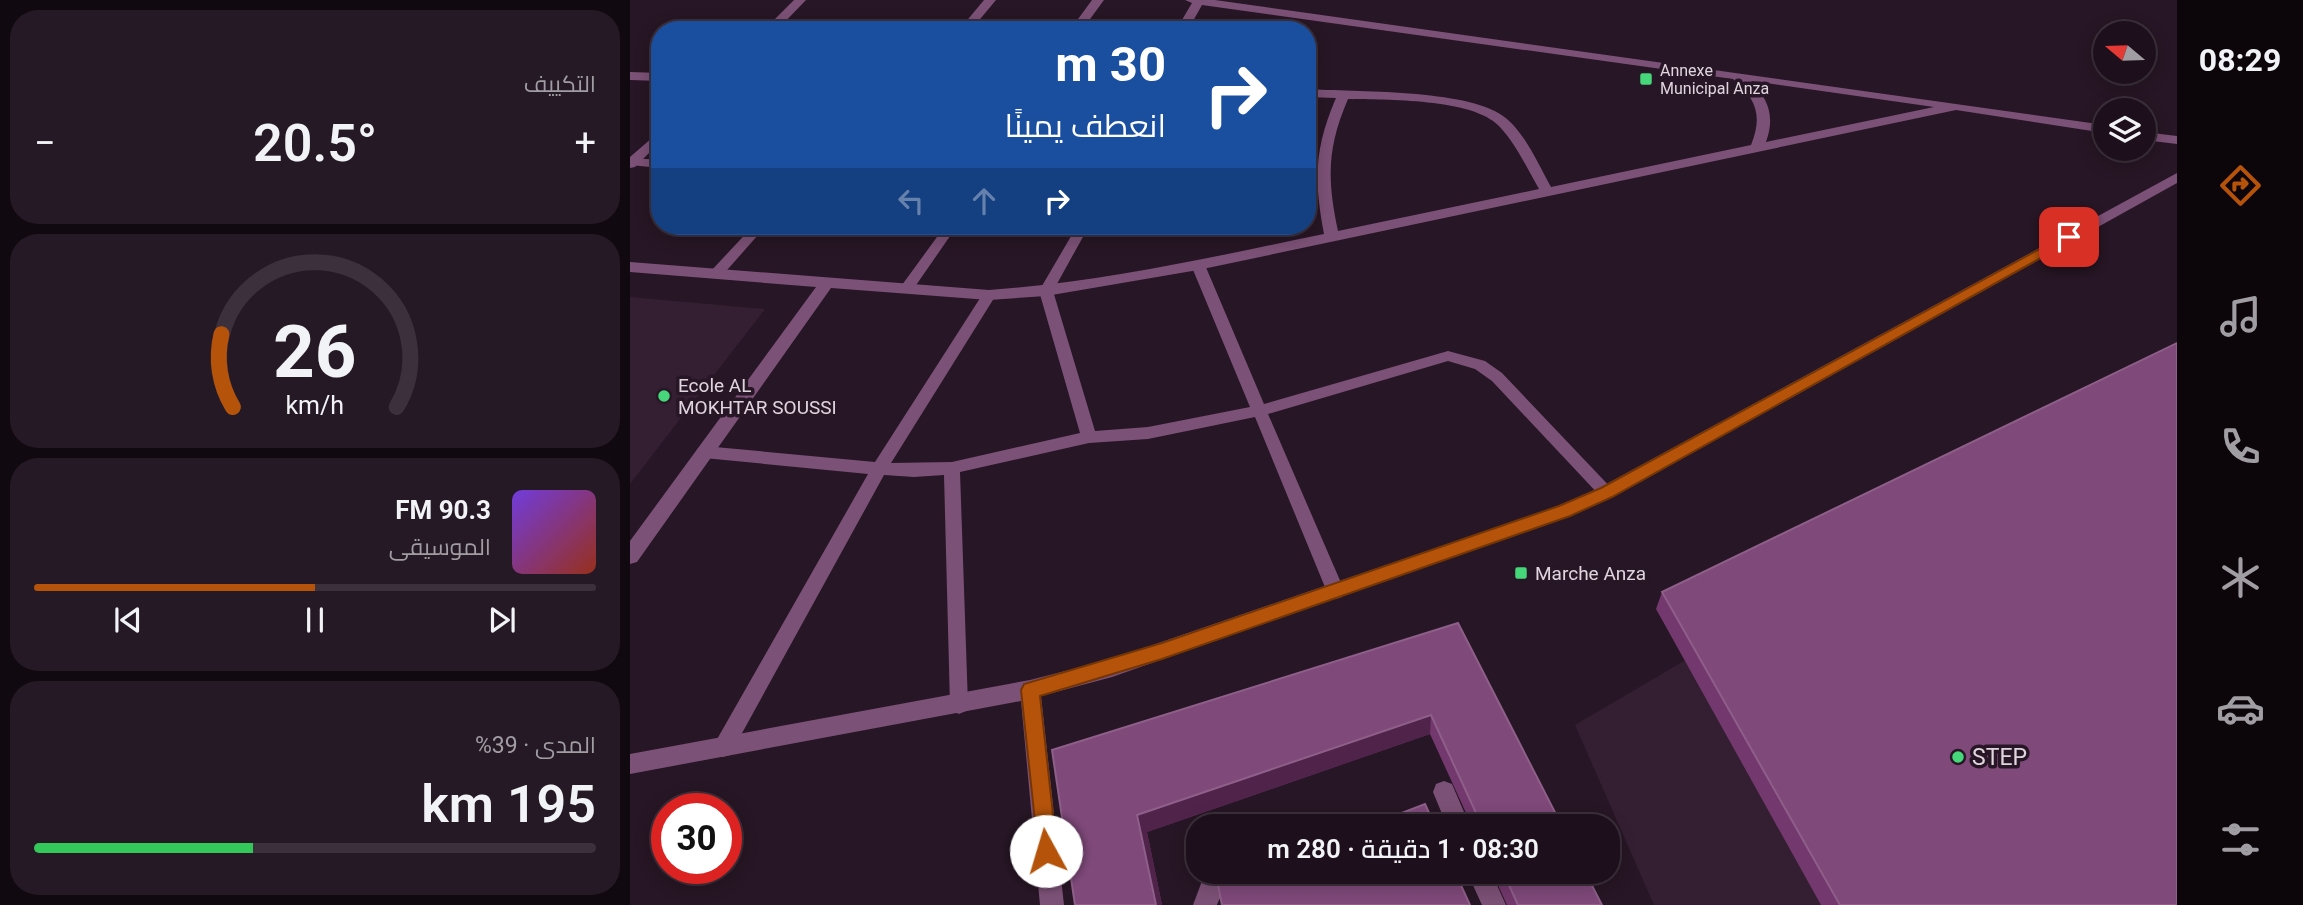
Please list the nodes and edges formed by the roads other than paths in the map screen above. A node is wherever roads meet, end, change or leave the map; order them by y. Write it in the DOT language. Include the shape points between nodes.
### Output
graph roads {
  1 [pos="800,0"];
  2 [pos="990,0"];
  3 [pos="1098,0"];
  4 [pos="1195,1"];
  5 [pos="1294,16"];
  6 [pos="779,21"];
  7 [pos="972,21"];
  8 [pos="1083,21"];
  9 [pos="1186,21"];
  10 [pos="1292,21"];
  11 [pos="1736,75"];
  12 [pos="630,76"];
  13 [pos="651,77"];
  14 [pos="1316,94"];
  15 [pos="1343,96"];
  16 [pos="1956,106"];
  17 [pos="2093,128"];
  18 [pos="2156,138"];
  19 [pos="651,140"];
  20 [pos="2177,141"];
  21 [pos="630,143"];
  22 [pos="651,144"];
  23 [pos="1756,149"];
  24 [pos="631,163"];
  25 [pos="651,164"];
  26 [pos="2177,177"];
  27 [pos="1548,192"];
  28 [pos="752,235"];
  29 [pos="945,235"];
  30 [pos="1078,235"];
  31 [pos="1332,236"];
  32 [pos="1198,265"];
  33 [pos="630,267"];
  34 [pos="715,275"];
  35 [pos="826,284"];
  36 [pos="907,288"];
  37 [pos="1046,291"];
  38 [pos="989,295"];
  39 [pos="1258,411"];
  40 [pos="1089,437"];
  41 [pos="705,452"];
  42 [pos="952,468"];
  43 [pos="879,469"];
  44 [pos="1606,492"];
  45 [pos="630,556"];
  46 [pos="1336,592"];
  47 [pos="1030,690"];
  48 [pos="959,705"];
  49 [pos="723,748"];
  50 [pos="630,764"];
  51 [pos="1444,792"];
  52 [pos="1454,814"];
  53 [pos="1218,884"];
  54 [pos="1484,884"];
  55 [pos="1052,905"];
  56 [pos="1205,905"];
  57 [pos="1494,905"];
  1 -- 6 [label="street"];
  2 -- 7 [label="street"];
  3 -- 8 [label="street"];
  4 -- 5 [label="street"];
  4 -- 9 [label="street"];
  5 -- 10 [label="street"];
  5 -- 11 [label="street"];
  11 -- 16 [label="street"];
  11 -- 23 [label="street" via="1752,88 1764,109 1763,134"];
  12 -- 13 [label="street"];
  14 -- 15 [label="street"];
  15 -- 27 [label="street" via="1444,103 1490,112 1503,122"];
  15 -- 31 [label="street" via="1325,137 1320,165"];
  16 -- 17 [label="street"];
  16 -- 23 [label="street"];
  18 -- 20 [label="street"];
  19 -- 21 [label="street"];
  22 -- 24 [label="street"];
  23 -- 27 [label="street"];
  24 -- 25 [label="lane"];
  26 -- 44 [label="street"];
  27 -- 31 [label="street"];
  28 -- 34 [label="lane"];
  29 -- 36 [label="lane"];
  30 -- 37 [label="lane"];
  31 -- 32 [label="street"];
  32 -- 37 [label="street"];
  32 -- 39 [label="lane"];
  33 -- 34 [label="street"];
  34 -- 35 [label="street"];
  35 -- 36 [label="street"];
  35 -- 41 [label="street"];
  36 -- 38 [label="street"];
  37 -- 38 [label="street"];
  37 -- 40 [label="lane"];
  38 -- 43 [label="lane"];
  39 -- 40 [label="lane" via="1149,433"];
  39 -- 44 [label="lane" via="1457,356 1497,377"];
  39 -- 46 [label="lane"];
  40 -- 42 [label="lane"];
  41 -- 43 [label="lane"];
  41 -- 45 [label="street"];
  42 -- 43 [label="lane"];
  42 -- 48 [label="lane"];
  43 -- 49 [label="lane"];
  44 -- 46 [label="street"];
  46 -- 47 [label="street" via="1112,668"];
  47 -- 48 [label="street"];
  47 -- 55 [label="street"];
  48 -- 49 [label="street"];
  49 -- 50 [label="street"];
  51 -- 52 [label="street"];
  53 -- 56 [label="street" via="1210,889"];
  54 -- 57 [label="street"];
}
